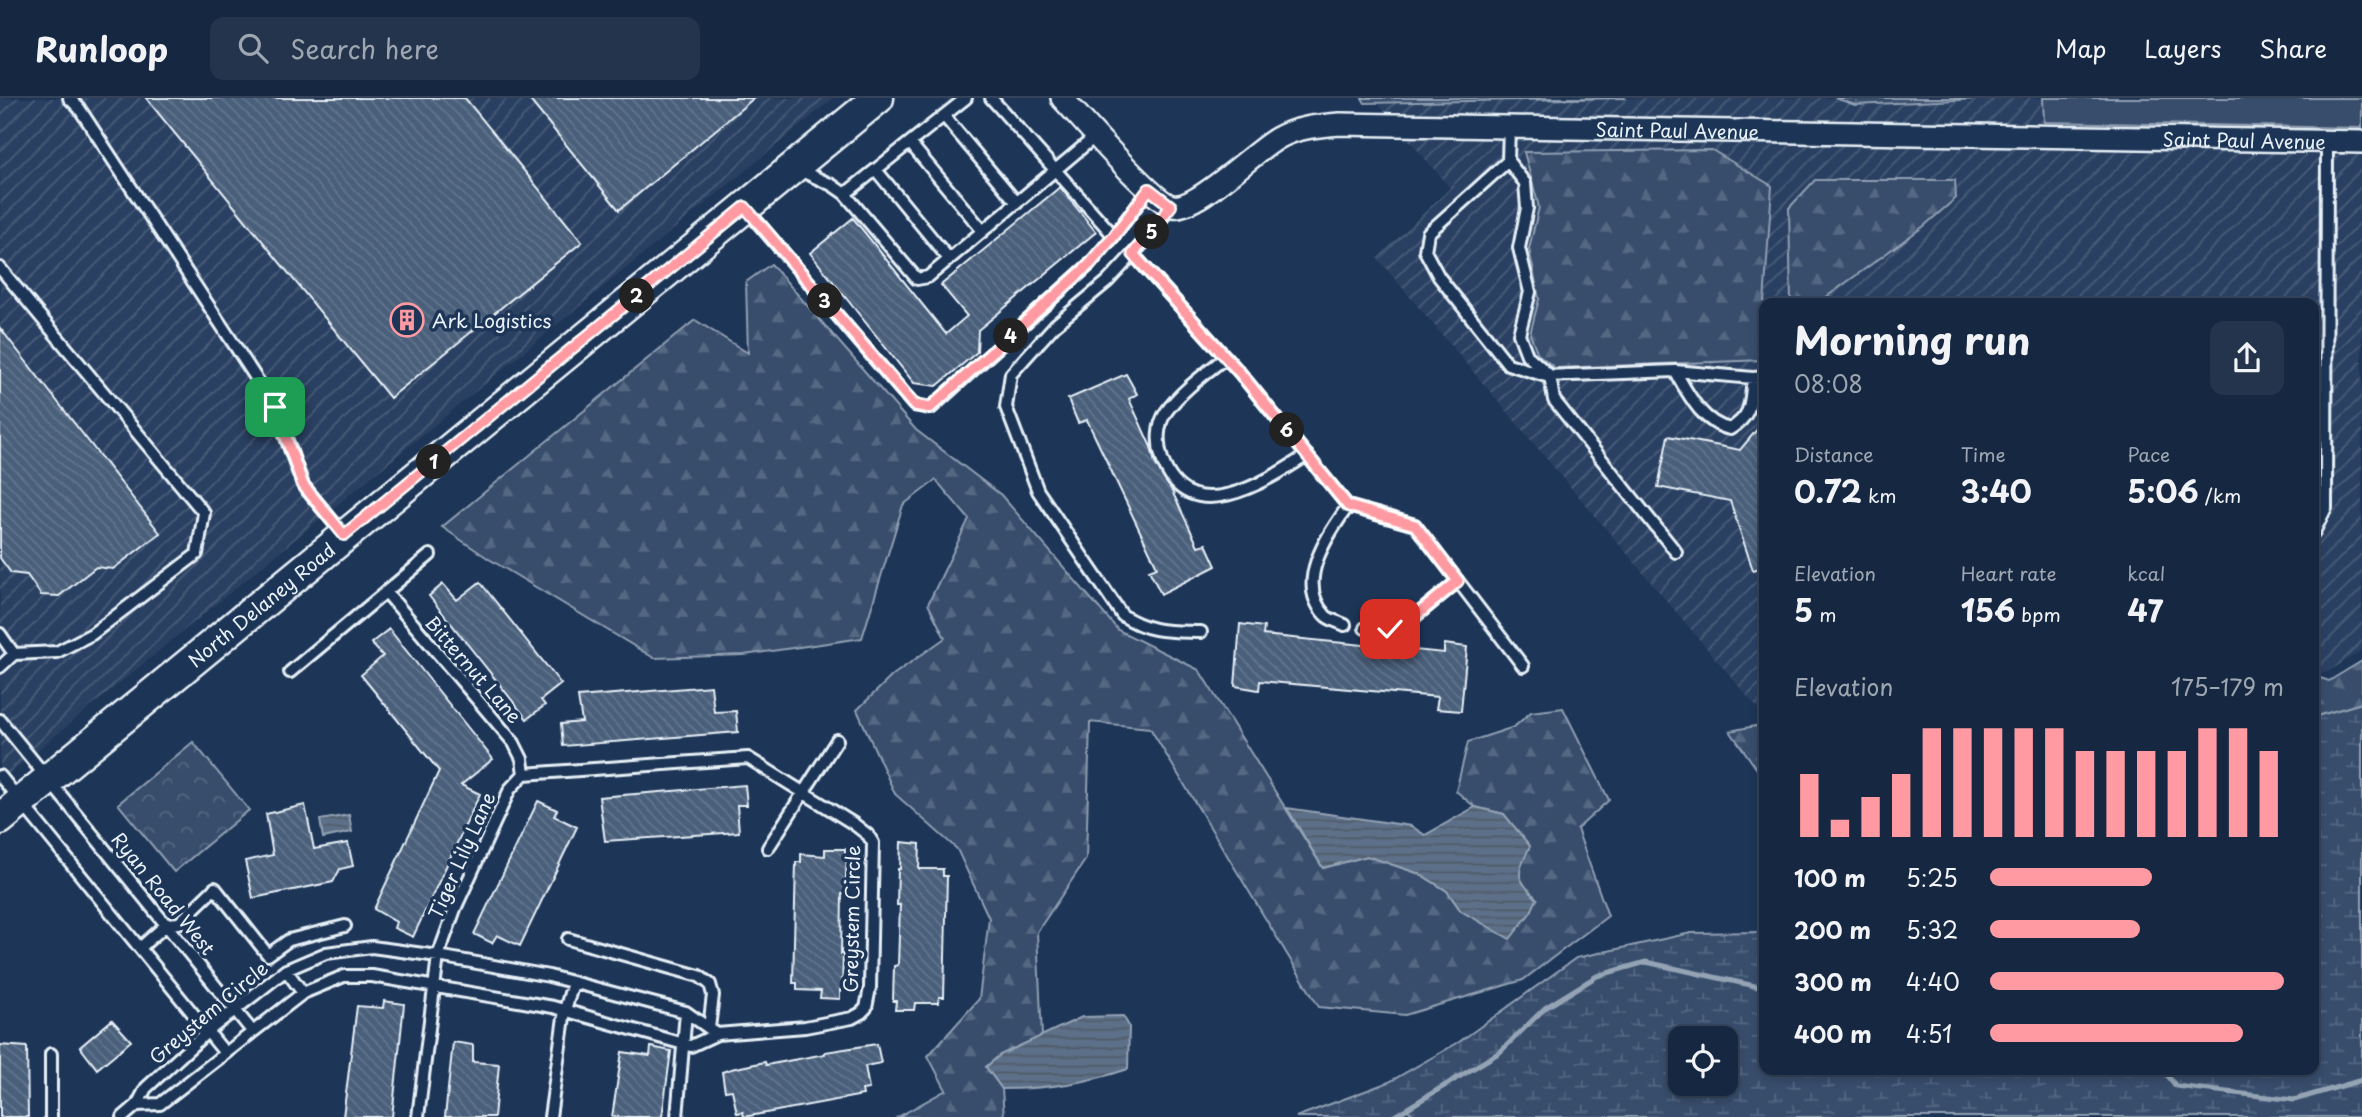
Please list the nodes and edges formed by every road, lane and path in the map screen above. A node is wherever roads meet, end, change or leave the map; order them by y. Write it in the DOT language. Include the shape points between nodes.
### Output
graph roads {
  1 [pos="69,98"];
  2 [pos="878,98"];
  3 [pos="966,98"];
  4 [pos="991,98"];
  5 [pos="1062,98"];
  6 [pos="944,116"];
  7 [pos="1508,126"];
  8 [pos="1097,135"];
  9 [pos="2327,141"];
  10 [pos="2362,142"];
  11 [pos="910,143"];
  12 [pos="1508,161"];
  13 [pos="793,167"];
  14 [pos="876,170"];
  15 [pos="1055,171"];
  16 [pos="1149,189"];
  17 [pos="845,194"];
  18 [pos="1017,203"];
  19 [pos="1171,206"];
  20 [pos="745,207"];
  21 [pos="983,231"];
  22 [pos="1114,236"];
  23 [pos="1133,254"];
  24 [pos="950,259"];
  25 [pos="0,268"];
  26 [pos="1226,357"];
  27 [pos="1675,370"];
  28 [pos="1550,376"];
  29 [pos="1758,377"];
  30 [pos="1307,455"];
  31 [pos="1348,506"];
  32 [pos="2319,522"];
  33 [pos="344,535"];
  34 [pos="1676,552"];
  35 [pos="430,555"];
  36 [pos="1458,581"];
  37 [pos="386,593"];
  38 [pos="1345,625"];
  39 [pos="1364,628"];
  40 [pos="1201,632"];
  41 [pos="0,634"];
  42 [pos="14,654"];
  43 [pos="1523,666"];
  44 [pos="0,667"];
  45 [pos="290,672"];
  46 [pos="0,720"];
  47 [pos="837,740"];
  48 [pos="524,774"];
  49 [pos="0,776"];
  50 [pos="49,778"];
  51 [pos="805,793"];
  52 [pos="10,810"];
  53 [pos="768,848"];
  54 [pos="167,924"];
  55 [pos="345,926"];
  56 [pos="568,939"];
  57 [pos="140,948"];
  58 [pos="438,956"];
  59 [pos="286,970"];
  60 [pos="573,983"];
  61 [pos="434,987"];
  62 [pos="303,993"];
  63 [pos="237,1009"];
  64 [pos="565,1010"];
  65 [pos="686,1012"];
  66 [pos="208,1031"];
  67 [pos="252,1031"];
  68 [pos="713,1031"];
  69 [pos="684,1044"];
  70 [pos="225,1053"];
  71 [pos="51,1054"];
  72 [pos="137,1105"];
  73 [pos="51,1117"];
  74 [pos="123,1117"];
  75 [pos="418,1117"];
  76 [pos="550,1117"];
  77 [pos="677,1117"];
  1 -- 33 [label="lane" via="275,407 303,485"];
  2 -- 13 [label="street, North Delaney Road"];
  3 -- 6 [label="lane"];
  4 -- 15 [label="lane"];
  5 -- 8 [label="street"];
  6 -- 11 [label="lane"];
  6 -- 18 [label="lane"];
  7 -- 9 [label="street, Saint Paul Avenue"];
  7 -- 12 [label="lane"];
  7 -- 19 [label="street, Saint Paul Avenue" via="1315,126 1277,138 1198,200"];
  8 -- 15 [label="lane"];
  8 -- 16 [label="street"];
  9 -- 10 [label="street, Saint Paul Avenue"];
  9 -- 32 [label="lane" via="2326,508"];
  11 -- 14 [label="lane"];
  11 -- 21 [label="lane"];
  12 -- 28 [label="lane" via="1525,183 1527,208 1519,248 1530,292 1519,334 1527,355"];
  12 -- 28 [label="lane" via="1428,233 1425,251 1508,364"];
  13 -- 17 [label="lane"];
  13 -- 20 [label="street, North Delaney Road"];
  14 -- 17 [label="lane"];
  14 -- 24 [label="lane"];
  15 -- 18 [label="lane"];
  15 -- 22 [label="lane"];
  16 -- 19 [label="street"];
  16 -- 22 [label="lane"];
  17 -- 24 [label="lane" via="917,279 928,277"];
  18 -- 21 [label="lane"];
  19 -- 23 [label="lane"];
  20 -- 22 [label="lane" via="914,405 930,408 1090,264"];
  20 -- 33 [label="street, North Delaney Road"];
  21 -- 24 [label="lane"];
  23 -- 26 [label="lane"];
  23 -- 40 [label="lane" via="1011,374 1006,407 1038,491 1122,615 1158,631"];
  25 -- 42 [label="lane" via="204,513 197,554 92,634 57,652"];
  26 -- 30 [label="lane"];
  26 -- 30 [label="lane" via="1165,413 1158,432 1171,478 1199,497 1219,498 1268,481"];
  27 -- 28 [label="lane"];
  27 -- 29 [label="lane"];
  27 -- 29 [label="lane" via="1705,417 1730,429 1749,412"];
  28 -- 34 [label="lane" via="1554,400"];
  30 -- 31 [label="lane"];
  31 -- 36 [label="lane" via="1415,525"];
  31 -- 38 [label="lane" via="1315,565 1312,595 1326,617"];
  33 -- 50 [label="street, North Delaney Road"];
  35 -- 37 [label="lane"];
  36 -- 39 [label="lane" via="1406,624"];
  36 -- 43 [label="lane"];
  37 -- 45 [label="lane"];
  37 -- 48 [label="lane, Bitternut Lane" via="514,743"];
  41 -- 42 [label="lane"];
  42 -- 44 [label="lane"];
  46 -- 50 [label="lane, Ryan Road West"];
  47 -- 51 [label="lane"];
  48 -- 51 [label="lane, Greystem Circle" via="748,758"];
  48 -- 58 [label="lane, Tiger Lily Lane" via="510,789"];
  49 -- 52 [label="lane"];
  50 -- 52 [label="street, North Delaney Road"];
  50 -- 54 [label="lane, Ryan Road West"];
  51 -- 53 [label="lane"];
  51 -- 68 [label="lane, Greystem Circle" via="869,835 873,843 866,1008 852,1018 805,1027"];
  52 -- 57 [label="lane"];
  54 -- 55 [label="lane" via="179,923 215,888 268,955 289,940"];
  54 -- 57 [label="lane"];
  54 -- 63 [label="lane, Ryan Road West"];
  56 -- 68 [label="lane" via="699,976 710,984 713,995"];
  57 -- 66 [label="lane"];
  58 -- 59 [label="lane, Greystem Circle" via="372,947 326,953"];
  58 -- 60 [label="lane, Greystem Circle"];
  58 -- 61 [label="lane, Tiger Lily Lane"];
  59 -- 62 [label="lane"];
  59 -- 63 [label="lane, Greystem Circle"];
  60 -- 64 [label="lane"];
  60 -- 65 [label="lane, Greystem Circle"];
  61 -- 62 [label="lane, Greystem Circle" via="344,976"];
  61 -- 64 [label="lane, Greystem Circle"];
  61 -- 75 [label="lane, Tiger Lily Lane"];
  62 -- 67 [label="lane, Greystem Circle"];
  63 -- 66 [label="lane, Greystem Circle"];
  63 -- 67 [label="lane, Ryan Road West"];
  64 -- 69 [label="lane, Greystem Circle"];
  64 -- 76 [label="lane"];
  65 -- 68 [label="lane, Greystem Circle"];
  65 -- 69 [label="lane"];
  66 -- 70 [label="lane"];
  66 -- 72 [label="lane, Greystem Circle" via="146,1088"];
  67 -- 70 [label="lane, Greystem Circle"];
  68 -- 69 [label="lane, Greystem Circle" via="691,1046"];
  69 -- 77 [label="lane"];
  70 -- 72 [label="lane, Greystem Circle" via="160,1104"];
  71 -- 73 [label="lane"];
  72 -- 74 [label="lane, Greystem Circle"];
}
